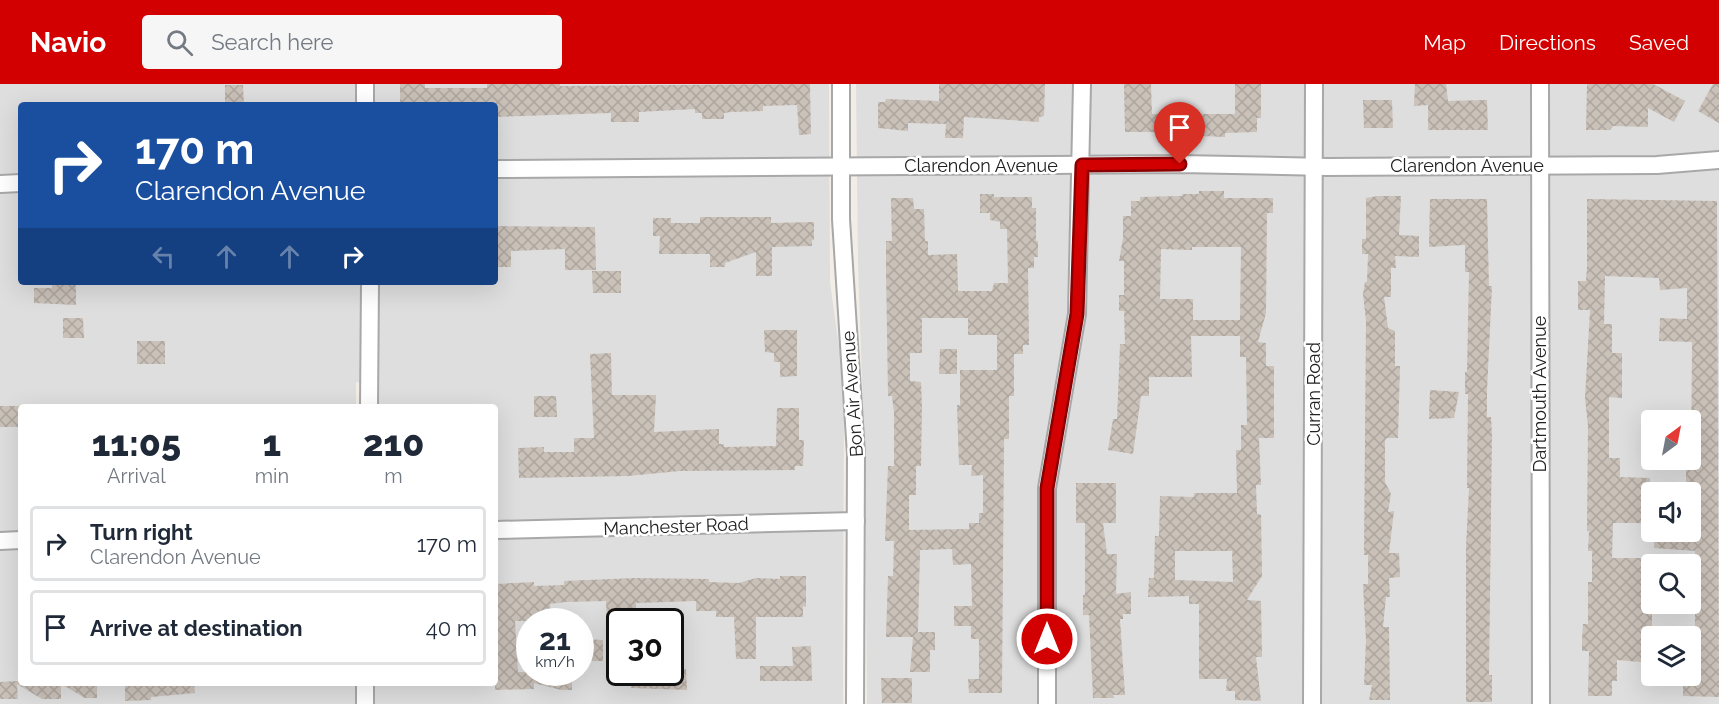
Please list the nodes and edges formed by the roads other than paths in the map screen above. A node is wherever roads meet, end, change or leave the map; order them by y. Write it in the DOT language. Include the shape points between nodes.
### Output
graph roads {
  1 [pos="365,84"];
  2 [pos="841,84"];
  3 [pos="1082,84"];
  4 [pos="1314,84"];
  5 [pos="1540,84"];
  6 [pos="364,102"];
  7 [pos="1719,160"];
  8 [pos="1539,164"];
  9 [pos="843,165"];
  10 [pos="1082,165"];
  11 [pos="1315,167"];
  12 [pos="498,169"];
  13 [pos="18,183"];
  14 [pos="0,184"];
  15 [pos="370,285"];
  16 [pos="369,404"];
  17 [pos="856,521"];
  18 [pos="498,530"];
  19 [pos="18,540"];
  20 [pos="0,541"];
  21 [pos="365,686"];
  22 [pos="365,704"];
  23 [pos="855,704"];
  24 [pos="1047,704"];
  25 [pos="1312,704"];
  26 [pos="1541,704"];
  1 -- 6 [label="street"];
  2 -- 9 [label="street, Bon Air Avenue"];
  3 -- 10 [label="street"];
  4 -- 11 [label="street, Curran Road"];
  5 -- 8 [label="street, Dartmouth Avenue"];
  7 -- 8 [label="street, Clarendon Avenue" via="1657,165"];
  8 -- 11 [label="street, Clarendon Avenue"];
  8 -- 26 [label="street, Dartmouth Avenue"];
  9 -- 10 [label="street, Clarendon Avenue"];
  9 -- 12 [label="street, Clarendon Avenue"];
  9 -- 17 [label="street, Bon Air Avenue" via="841,219 855,416"];
  10 -- 11 [label="street, Clarendon Avenue"];
  10 -- 24 [label="street" via="1077,314 1047,488"];
  11 -- 25 [label="street, Curran Road"];
  13 -- 14 [label="street"];
  15 -- 16 [label="street"];
  17 -- 18 [label="street, Manchester Road"];
  17 -- 23 [label="street, Bon Air Avenue"];
  19 -- 20 [label="street"];
  21 -- 22 [label="street"];
}
